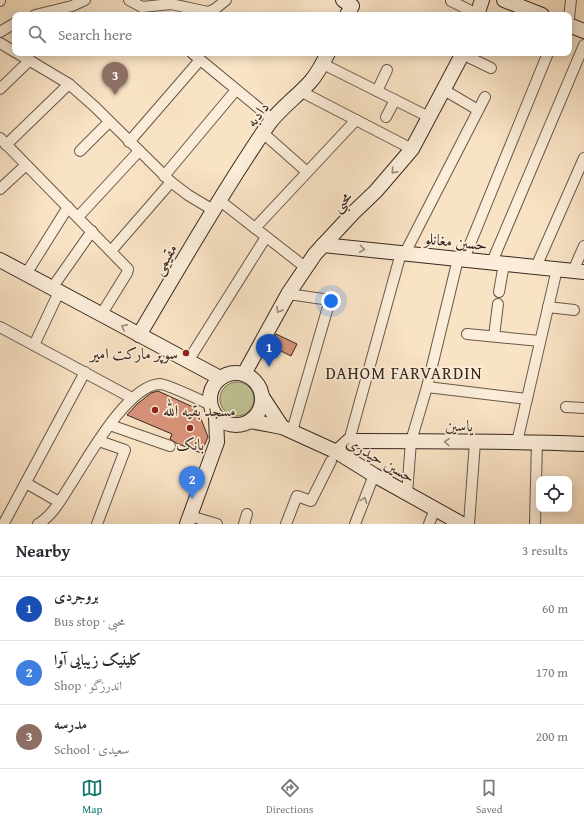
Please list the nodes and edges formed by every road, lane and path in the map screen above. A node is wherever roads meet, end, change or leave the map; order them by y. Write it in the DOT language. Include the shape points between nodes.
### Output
graph roads {
  1 [pos="85,0"];
  2 [pos="129,0"];
  3 [pos="226,0"];
  4 [pos="482,0"];
  5 [pos="504,0"];
  6 [pos="571,0"];
  7 [pos="451,1"];
  8 [pos="47,12"];
  9 [pos="471,12"];
  10 [pos="478,12"];
  11 [pos="534,12"];
  12 [pos="570,12"];
  13 [pos="12,25"];
  14 [pos="572,26"];
  15 [pos="584,31"];
  16 [pos="0,32"];
  17 [pos="0,43"];
  18 [pos="584,45"];
  19 [pos="12,50"];
  20 [pos="23,56"];
  21 [pos="195,56"];
  22 [pos="461,56"];
  23 [pos="466,56"];
  24 [pos="547,56"];
  25 [pos="326,58"];
  26 [pos="30,60"];
  27 [pos="200,60"];
  28 [pos="491,68"];
  29 [pos="387,70"];
  30 [pos="69,84"];
  31 [pos="0,89"];
  32 [pos="236,90"];
  33 [pos="444,90"];
  34 [pos="300,91"];
  35 [pos="377,91"];
  36 [pos="484,97"];
  37 [pos="394,100"];
  38 [pos="478,110"];
  39 [pos="386,117"];
  40 [pos="430,117"];
  41 [pos="272,119"];
  42 [pos="356,120"];
  43 [pos="109,122"];
  44 [pos="263,133"];
  45 [pos="3,142"];
  46 [pos="129,142"];
  47 [pos="412,150"];
  48 [pos="80,151"];
  49 [pos="139,151"];
  50 [pos="584,158"];
  51 [pos="26,165"];
  52 [pos="307,172"];
  53 [pos="168,179"];
  54 [pos="0,190"];
  55 [pos="216,205"];
  56 [pos="68,207"];
  57 [pos="78,217"];
  58 [pos="255,228"];
  59 [pos="92,231"];
  60 [pos="266,236"];
  61 [pos="324,245"];
  62 [pos="584,246"];
  63 [pos="111,251"];
  64 [pos="403,253"];
  65 [pos="461,259"];
  66 [pos="0,260"];
  67 [pos="498,263"];
  68 [pos="305,267"];
  69 [pos="536,267"];
  70 [pos="557,269"];
  71 [pos="579,271"];
  72 [pos="26,274"];
  73 [pos="55,290"];
  74 [pos="499,292"];
  75 [pos="288,294"];
  76 [pos="498,304"];
  77 [pos="548,307"];
  78 [pos="574,310"];
  79 [pos="102,315"];
  80 [pos="0,328"];
  81 [pos="467,334"];
  82 [pos="139,335"];
  83 [pos="494,336"];
  84 [pos="540,341"];
  85 [pos="34,345"];
  86 [pos="188,361"];
  87 [pos="85,372"];
  88 [pos="244,374"];
  89 [pos="220,378"];
  90 [pos="427,387"];
  91 [pos="132,398"];
  92 [pos="263,398"];
  93 [pos="527,399"];
  94 [pos="566,407"];
  95 [pos="584,408"];
  96 [pos="213,411"];
  97 [pos="250,421"];
  98 [pos="110,425"];
  99 [pos="235,426"];
  100 [pos="287,429"];
  101 [pos="99,441"];
  102 [pos="411,441"];
  103 [pos="217,442"];
  104 [pos="349,442"];
  105 [pos="475,442"];
  106 [pos="517,442"];
  107 [pos="537,442"];
  108 [pos="584,444"];
  109 [pos="170,446"];
  110 [pos="334,456"];
  111 [pos="374,475"];
  112 [pos="26,483"];
  113 [pos="407,494"];
  114 [pos="60,502"];
  115 [pos="435,509"];
  116 [pos="247,514"];
  117 [pos="188,520"];
  118 [pos="3,523"];
  119 [pos="38,524"];
  120 [pos="97,524"];
  121 [pos="218,524"];
  122 [pos="244,524"];
  123 [pos="286,524"];
  124 [pos="355,524"];
  125 [pos="429,524"];
  126 [pos="462,524"];
  127 [pos="469,524"];
  128 [pos="535,524"];
  1 -- 8 [label="street"];
  2 -- 3 [label="street" via="142,7 171,4 208,12"];
  4 -- 10 [label="street"];
  5 -- 11 [label="street"];
  6 -- 12 [label="street"];
  7 -- 9 [label="street"];
  13 -- 16 [label="street"];
  14 -- 15 [label="street"];
  17 -- 19 [label="street"];
  18 -- 67 [label="street"];
  20 -- 26 [label="street"];
  21 -- 27 [label="street"];
  22 -- 33 [label="street, محبی"];
  23 -- 28 [label="street"];
  24 -- 65 [label="street"];
  25 -- 34 [label="street, دادبه" via="311,82"];
  25 -- 35 [label="street"];
  26 -- 30 [label="street"];
  26 -- 31 [label="street"];
  27 -- 32 [label="street"];
  27 -- 46 [label="street"];
  29 -- 35 [label="street"];
  30 -- 43 [label="street"];
  30 -- 45 [label="street"];
  32 -- 41 [label="street"];
  32 -- 53 [label="street"];
  33 -- 38 [label="street"];
  33 -- 40 [label="street, محبی"];
  34 -- 41 [label="street, دادبه"];
  34 -- 42 [label="street"];
  35 -- 37 [label="street"];
  36 -- 38 [label="street"];
  37 -- 39 [label="street"];
  37 -- 40 [label="street"];
  38 -- 64 [label="street"];
  40 -- 47 [label="street, محبی"];
  41 -- 44 [label="street, دادبه"];
  42 -- 47 [label="street"];
  42 -- 52 [label="street"];
  43 -- 46 [label="street"];
  43 -- 48 [label="street"];
  44 -- 52 [label="street"];
  44 -- 55 [label="street, دادبه"];
  45 -- 51 [label="street"];
  46 -- 49 [label="street"];
  47 -- 61 [label="street, محبی, one-way" via="387,180"];
  49 -- 53 [label="street"];
  49 -- 57 [label="street"];
  50 -- 69 [label="street"];
  51 -- 54 [label="street"];
  51 -- 56 [label="street"];
  52 -- 58 [label="street"];
  53 -- 55 [label="street" via="188,195"];
  53 -- 63 [label="street"];
  55 -- 58 [label="street"];
  55 -- 82 [label="street, مقیمی"];
  56 -- 57 [label="street"];
  56 -- 72 [label="street"];
  57 -- 59 [label="street"];
  58 -- 60 [label="street"];
  59 -- 63 [label="street"];
  59 -- 73 [label="street"];
  60 -- 68 [label="street"];
  60 -- 86 [label="street"];
  61 -- 64 [label="street, حسین مغانلو, one-way"];
  61 -- 68 [label="street, محبی"];
  62 -- 71 [label="street"];
  63 -- 79 [label="street" via="128,269"];
  64 -- 65 [label="street, حسین مغانلو"];
  64 -- 104 [label="street"];
  65 -- 67 [label="street, حسین مغانلو"];
  65 -- 90 [label="street"];
  66 -- 72 [label="street"];
  67 -- 69 [label="street, حسین مغانلو"];
  67 -- 74 [label="street"];
  68 -- 75 [label="street, محبی"];
  69 -- 70 [label="street, حسین مغانلو"];
  70 -- 71 [label="street, حسین مغانلو"];
  70 -- 77 [label="street"];
  72 -- 73 [label="street"];
  73 -- 79 [label="street"];
  73 -- 85 [label="street"];
  75 -- 88 [label="street, محبی, one-way"];
  75 -- 100 [label="street" via="330,300"];
  76 -- 83 [label="street"];
  77 -- 78 [label="street"];
  77 -- 84 [label="street"];
  82 -- 79 [label="street, one-way"];
  80 -- 85 [label="street"];
  81 -- 83 [label="street"];
  82 -- 86 [label="street"];
  83 -- 84 [label="street"];
  84 -- 93 [label="street"];
  85 -- 87 [label="street"];
  86 -- 89 [label="street"];
  87 -- 91 [label="street"];
  87 -- 112 [label="street"];
  88 -- 89 [label="street" via="227,374"];
  88 -- 92 [label="street" via="257,383"];
  89 -- 96 [label="street" via="211,390"];
  90 -- 93 [label="street"];
  90 -- 102 [label="street"];
  91 -- 96 [label="street" via="152,385 161,384"];
  91 -- 98 [label="street"];
  92 -- 97 [label="street" via="257,415"];
  92 -- 100 [label="street"];
  93 -- 106 [label="street"];
  94 -- 95 [label="street"];
  96 -- 99 [label="street" via="222,421"];
  96 -- 103 [label="street"];
  97 -- 99 [label="street"];
  97 -- 100 [label="street, حسین حیدری"];
  98 -- 101 [label="street"];
  98 -- 109 [label="street"];
  99 -- 103 [label="street"];
  100 -- 110 [label="street, حسین حیدری"];
  101 -- 114 [label="street"];
  101 -- 120 [label="street" via="125,450"];
  102 -- 104 [label="street, یاسین"];
  105 -- 102 [label="street, یاسین, one-way"];
  102 -- 113 [label="street"];
  103 -- 117 [label="street"];
  104 -- 110 [label="street"];
  105 -- 106 [label="street, یاسین"];
  105 -- 127 [label="street"];
  106 -- 107 [label="street, یاسین"];
  107 -- 108 [label="street, یاسین"];
  107 -- 128 [label="street"];
  110 -- 111 [label="street, حسین حیدری"];
  110 -- 123 [label="street" via="311,501 297,496"];
  111 -- 113 [label="street, حسین حیدری"];
  124 -- 111 [label="street, one-way"];
  112 -- 114 [label="street"];
  112 -- 118 [label="street"];
  113 -- 115 [label="street, حسین حیدری"];
  114 -- 119 [label="street"];
  115 -- 125 [label="street"];
  115 -- 126 [label="street, حسین حیدری"];
  116 -- 122 [label="street"];
  117 -- 121 [label="street"];
}
